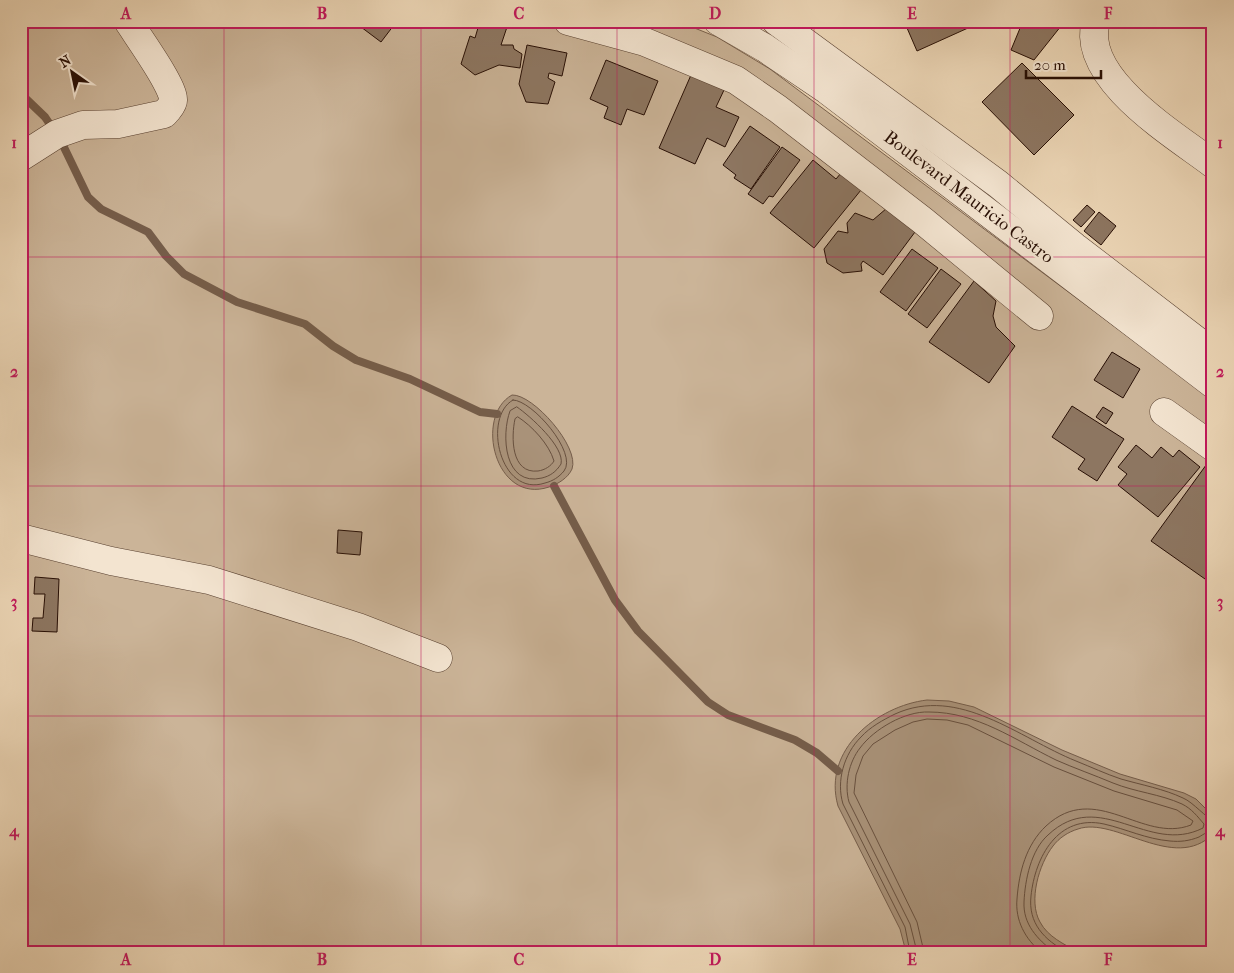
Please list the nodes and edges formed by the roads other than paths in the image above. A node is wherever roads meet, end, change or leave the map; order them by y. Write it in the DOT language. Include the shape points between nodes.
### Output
graph roads {
  1 [pos="128,21"];
  2 [pos="568,21"];
  3 [pos="718,21"];
  4 [pos="1096,21"];
  5 [pos="779,22"];
  6 [pos="765,48"];
  7 [pos="736,80"];
  8 [pos="21,157"];
  9 [pos="1213,164"];
  10 [pos="1068,257"];
  11 [pos="1039,316"];
  12 [pos="1213,353"];
  13 [pos="1213,384"];
  14 [pos="1164,412"];
  15 [pos="1213,447"];
  16 [pos="21,538"];
  17 [pos="438,658"];
  1 -- 8 [label="street" via="173,94 173,102 164,114 118,124 83,125 64,131"];
  2 -- 7 [label="street" via="645,42"];
  3 -- 6 [label="street, Boulevard Mauricio Castro"];
  4 -- 9 [label="street" via="1095,46 1101,64 1115,84 1128,98"];
  5 -- 6 [label="street"];
  5 -- 10 [label="street, Boulevard Mauricio Castro" via="998,184"];
  6 -- 7 [label="street"];
  6 -- 10 [label="street, Boulevard Mauricio Castro"];
  7 -- 11 [label="street" via="914,214"];
  10 -- 12 [label="street, Boulevard Mauricio Castro"];
  10 -- 13 [label="street, Boulevard Mauricio Castro"];
  14 -- 15 [label="street"];
  16 -- 17 [label="street" via="111,561 218,582 341,621"];
}
